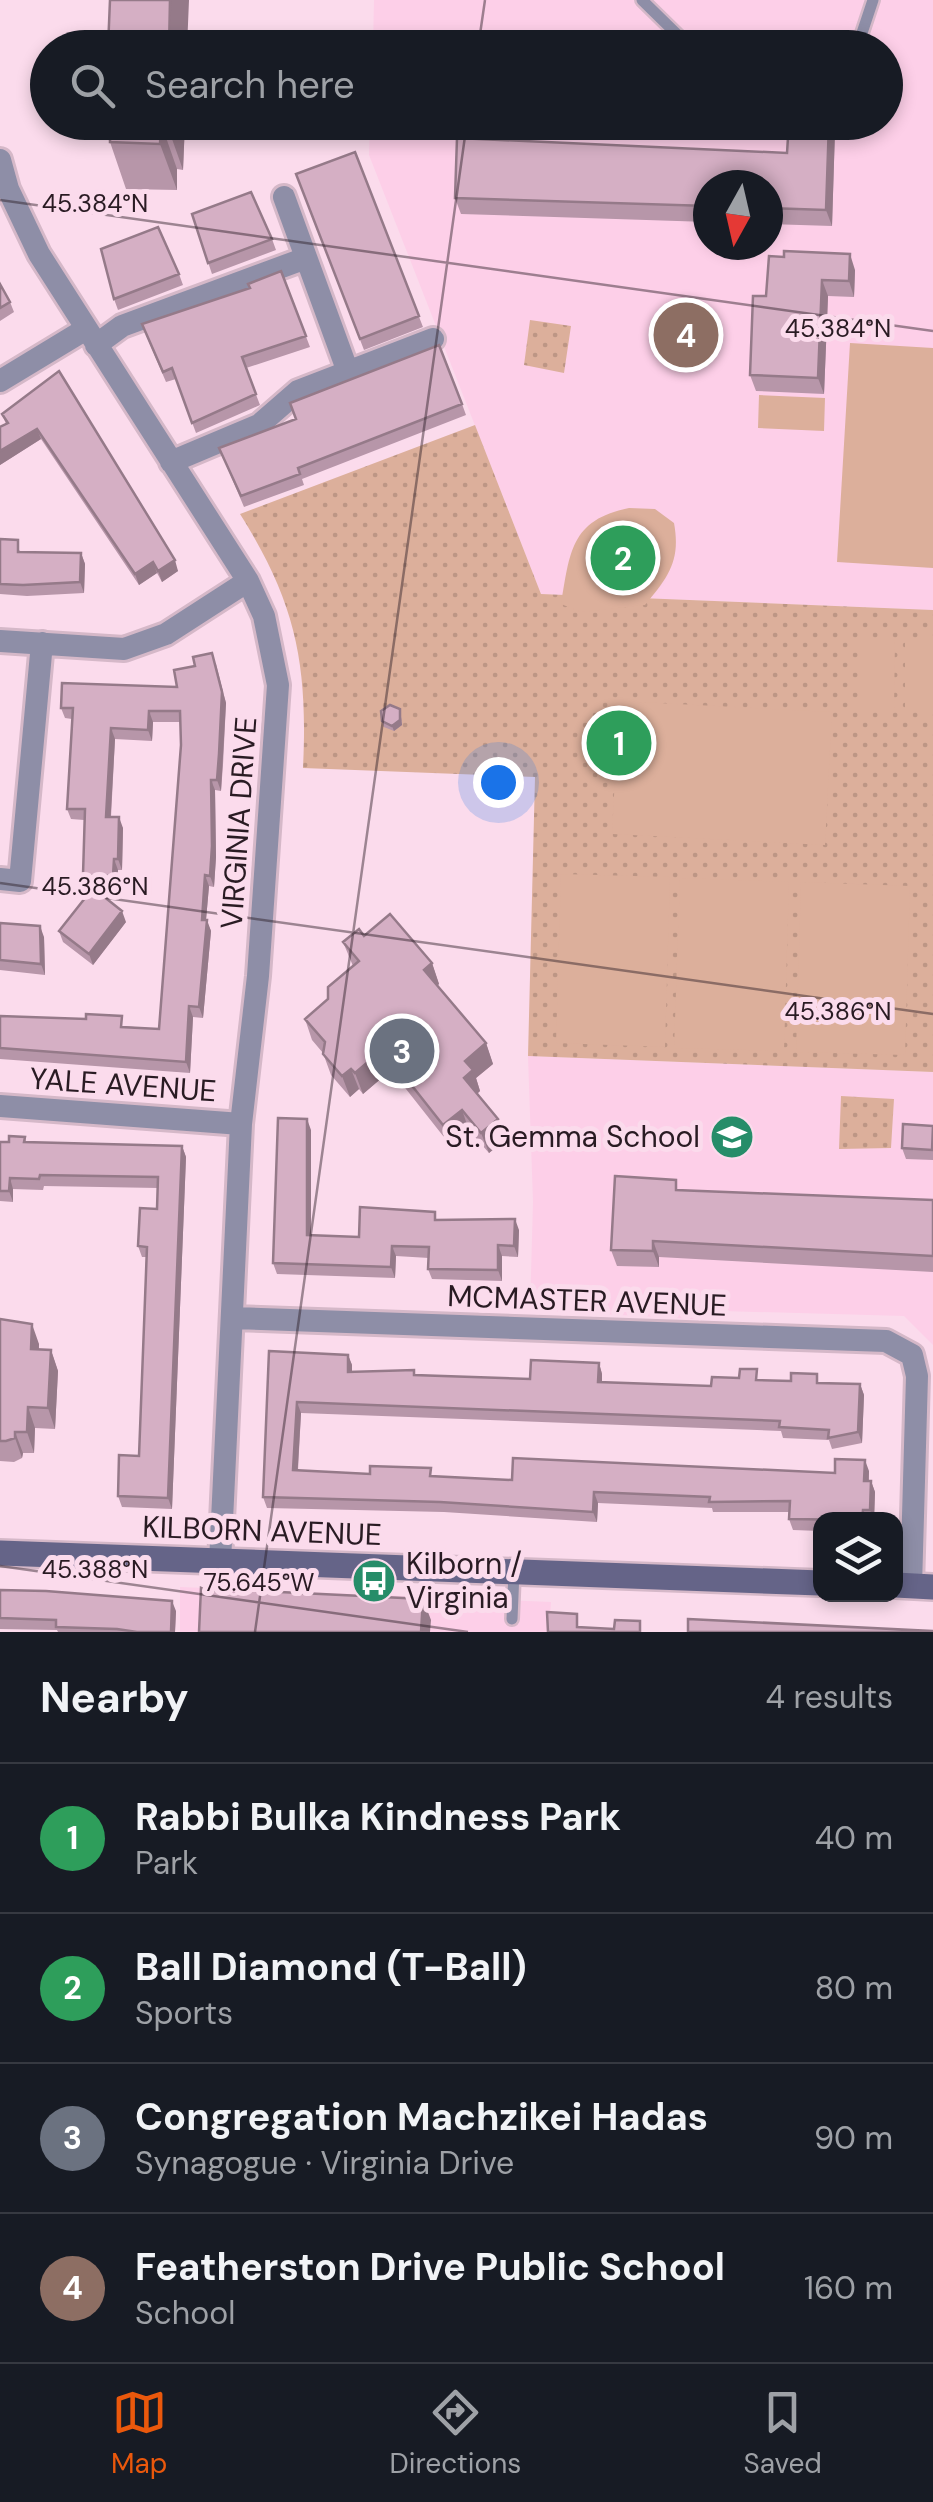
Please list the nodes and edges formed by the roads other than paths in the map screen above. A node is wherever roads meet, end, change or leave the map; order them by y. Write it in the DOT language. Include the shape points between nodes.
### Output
graph roads {
  1 [pos="642,0"];
  2 [pos="873,0"];
  3 [pos="673,30"];
  4 [pos="863,30"];
  5 [pos="0,160"];
  6 [pos="284,198"];
  7 [pos="306,258"];
  8 [pos="91,337"];
  9 [pos="434,339"];
  10 [pos="348,372"];
  11 [pos="0,381"];
  12 [pos="171,462"];
  13 [pos="248,581"];
  14 [pos="0,641"];
  15 [pos="42,642"];
  16 [pos="0,879"];
  17 [pos="0,1106"];
  18 [pos="241,1124"];
  19 [pos="235,1318"];
  20 [pos="0,1553"];
  21 [pos="220,1562"];
  22 [pos="514,1572"];
  23 [pos="813,1583"];
  24 [pos="913,1586"];
  25 [pos="219,1604"];
  26 [pos="512,1619"];
  1 -- 3 [label="lane"];
  2 -- 4 [label="lane"];
  5 -- 8 [label="street, VIRGINIA DRIVE" via="39,254"];
  6 -- 7 [label="street"];
  7 -- 8 [label="street"];
  7 -- 10 [label="street"];
  8 -- 11 [label="street"];
  8 -- 12 [label="street, VIRGINIA DRIVE"];
  9 -- 10 [label="street"];
  10 -- 12 [label="street" via="298,391 234,439"];
  12 -- 13 [label="street, VIRGINIA DRIVE"];
  13 -- 15 [label="street" via="166,634 124,649"];
  13 -- 18 [label="street, VIRGINIA DRIVE" via="264,616 278,684"];
  14 -- 15 [label="street"];
  15 -- 16 [label="street" via="20,880"];
  17 -- 18 [label="street, YALE AVENUE"];
  18 -- 19 [label="street, VIRGINIA DRIVE"];
  19 -- 21 [label="street, VIRGINIA DRIVE"];
  19 -- 24 [label="street, MCMASTER AVENUE" via="886,1342 912,1354 918,1376"];
  20 -- 21 [label="street, KILBORN AVENUE"];
  21 -- 22 [label="street, KILBORN AVENUE"];
  21 -- 25 [label="lane"];
  22 -- 23 [label="street, KILBORN AVENUE"];
  22 -- 26 [label="lane"];
}
